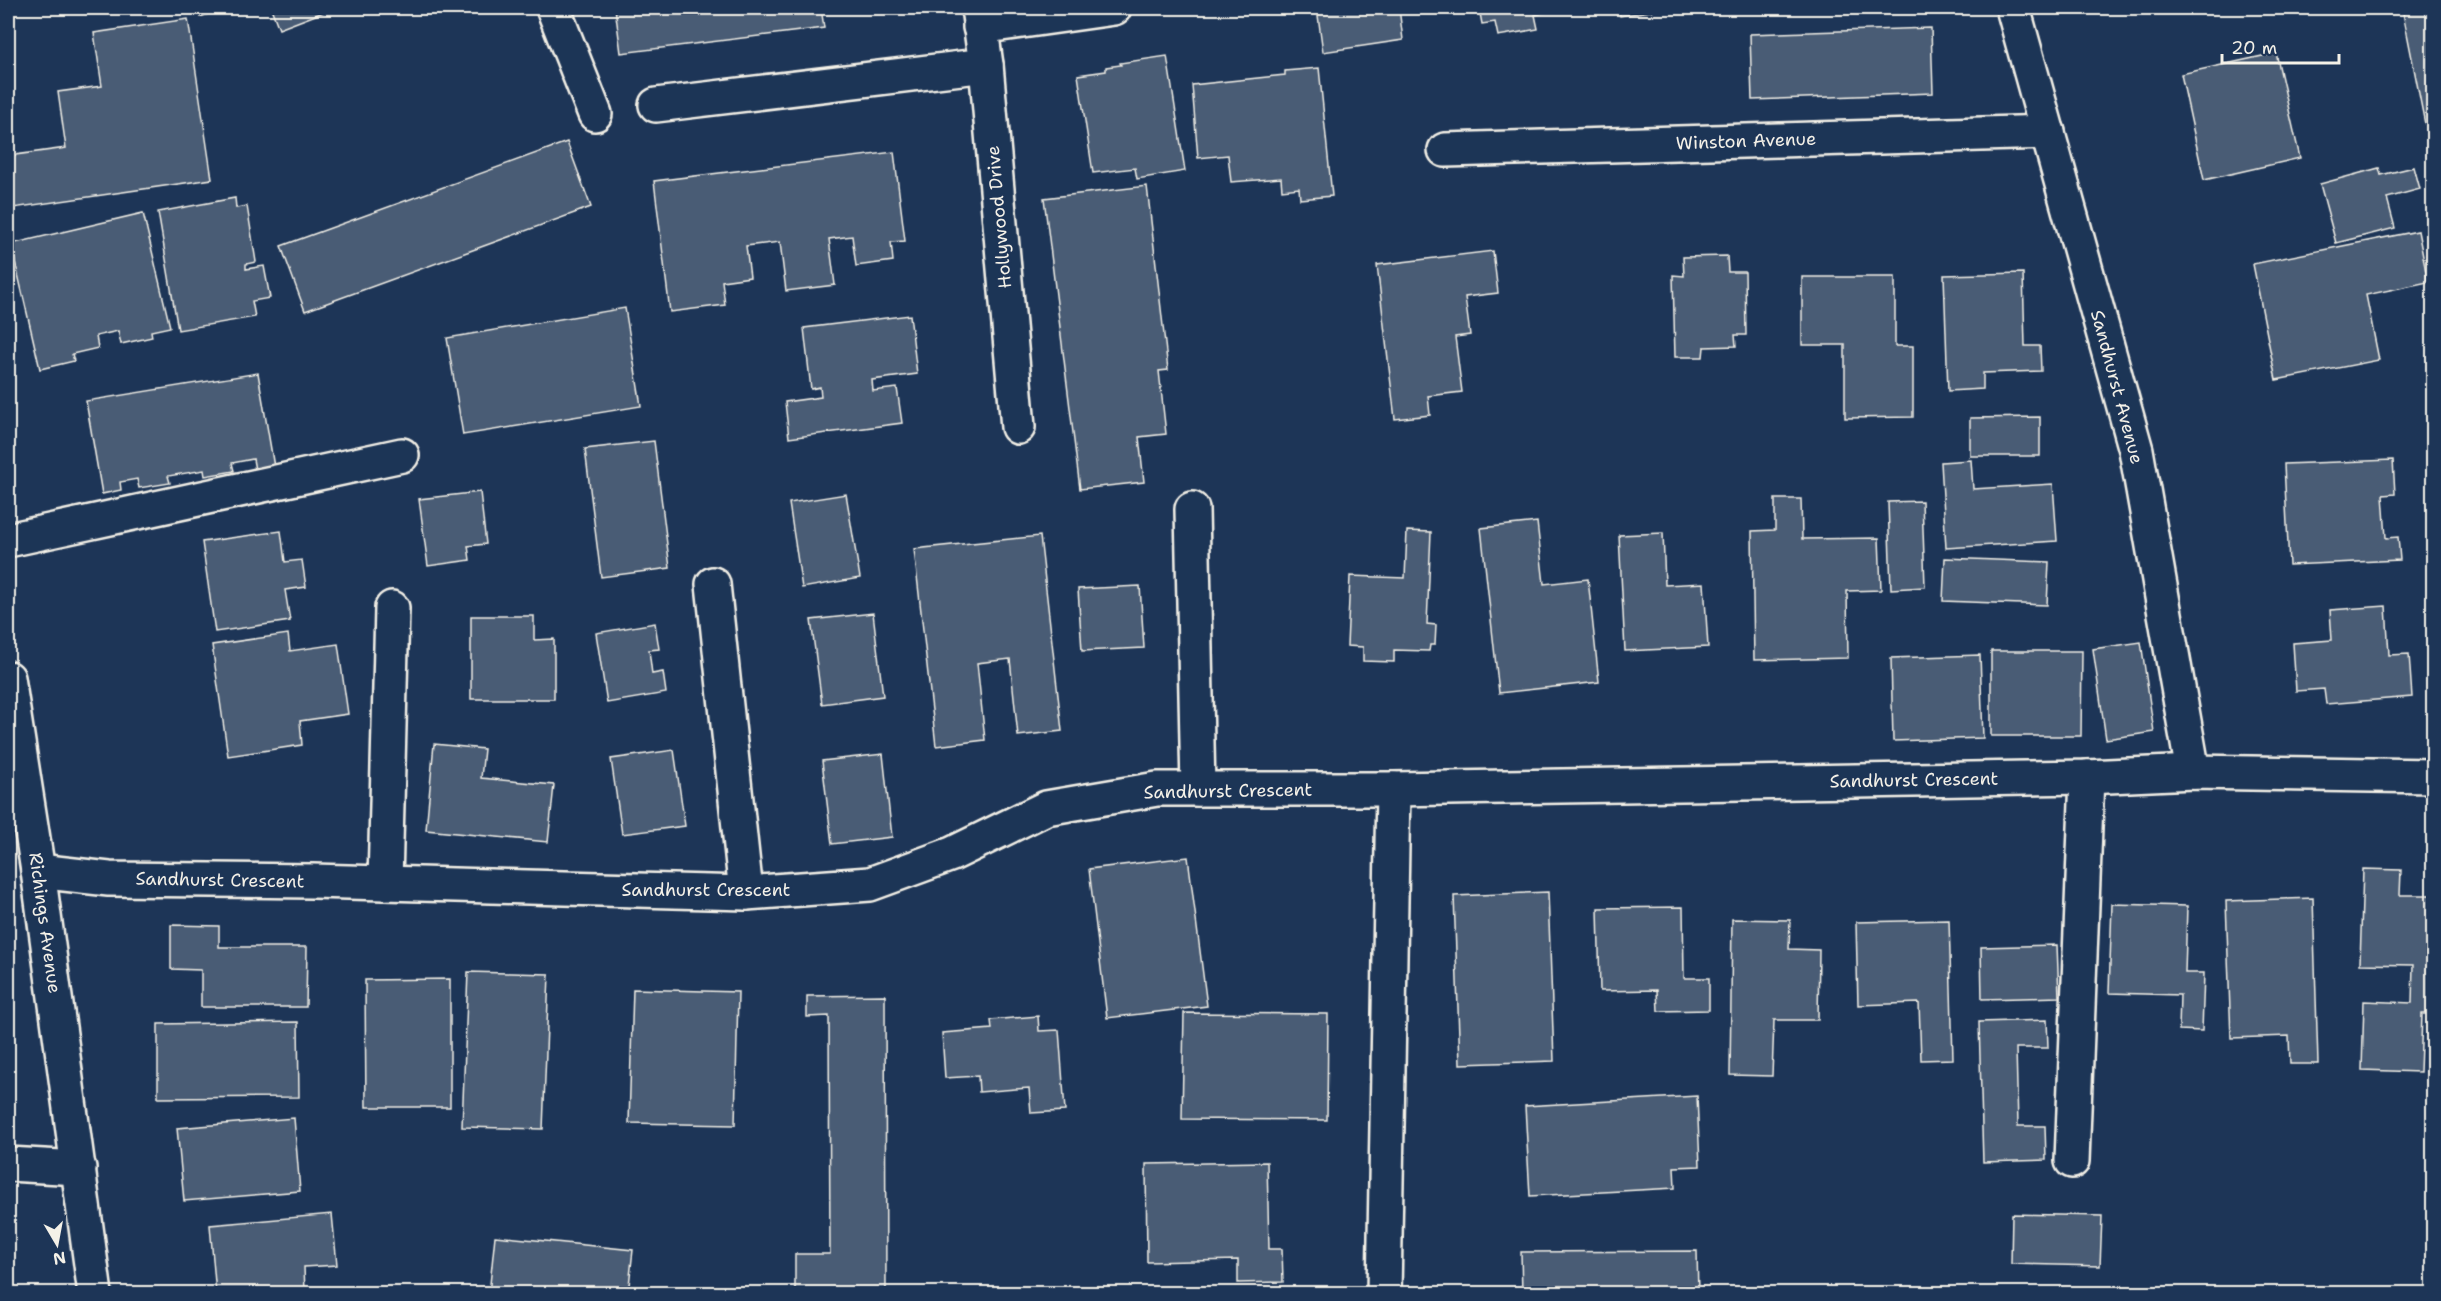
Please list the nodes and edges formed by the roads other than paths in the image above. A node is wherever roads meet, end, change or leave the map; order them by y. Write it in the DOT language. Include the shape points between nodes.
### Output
graph roads {
  1 [pos="553,8"];
  2 [pos="1114,8"];
  3 [pos="2013,8"];
  4 [pos="979,17"];
  5 [pos="986,65"];
  6 [pos="656,105"];
  7 [pos="595,114"];
  8 [pos="2048,132"];
  9 [pos="1444,150"];
  10 [pos="1018,427"];
  11 [pos="402,455"];
  12 [pos="1192,509"];
  13 [pos="8,540"];
  14 [pos="713,584"];
  15 [pos="392,608"];
  16 [pos="8,678"];
  17 [pos="2193,772"];
  18 [pos="2433,776"];
  19 [pos="2087,777"];
  20 [pos="1198,789"];
  21 [pos="1394,789"];
  22 [pos="38,871"];
  23 [pos="385,883"];
  24 [pos="746,893"];
  25 [pos="2072,1161"];
  26 [pos="8,1164"];
  27 [pos="79,1168"];
  28 [pos="95,1293"];
  29 [pos="1384,1293"];
  1 -- 7 [label="street"];
  2 -- 4 [label="street"];
  3 -- 8 [label="street, Sandhurst Avenue"];
  4 -- 5 [label="street, Hollywood Drive"];
  5 -- 6 [label="street"];
  5 -- 10 [label="street, Hollywood Drive"];
  8 -- 9 [label="street, Winston Avenue"];
  8 -- 17 [label="street, Sandhurst Avenue" via="2136,450"];
  11 -- 13 [label="street"];
  12 -- 20 [label="street"];
  14 -- 24 [label="street"];
  15 -- 23 [label="street"];
  16 -- 22 [label="street, Richings Avenue"];
  17 -- 18 [label="street, Sandhurst Crescent"];
  17 -- 19 [label="street, Sandhurst Crescent"];
  19 -- 21 [label="street, Sandhurst Crescent"];
  19 -- 25 [label="street"];
  20 -- 21 [label="street, Sandhurst Crescent"];
  20 -- 24 [label="street, Sandhurst Crescent" via="1157,789 1046,808 952,854 870,884"];
  21 -- 29 [label="street"];
  22 -- 23 [label="street, Sandhurst Crescent" via="109,879"];
  22 -- 27 [label="street, Richings Avenue"];
  23 -- 24 [label="street, Sandhurst Crescent"];
  26 -- 27 [label="street"];
  27 -- 28 [label="street, Richings Avenue"];
}
